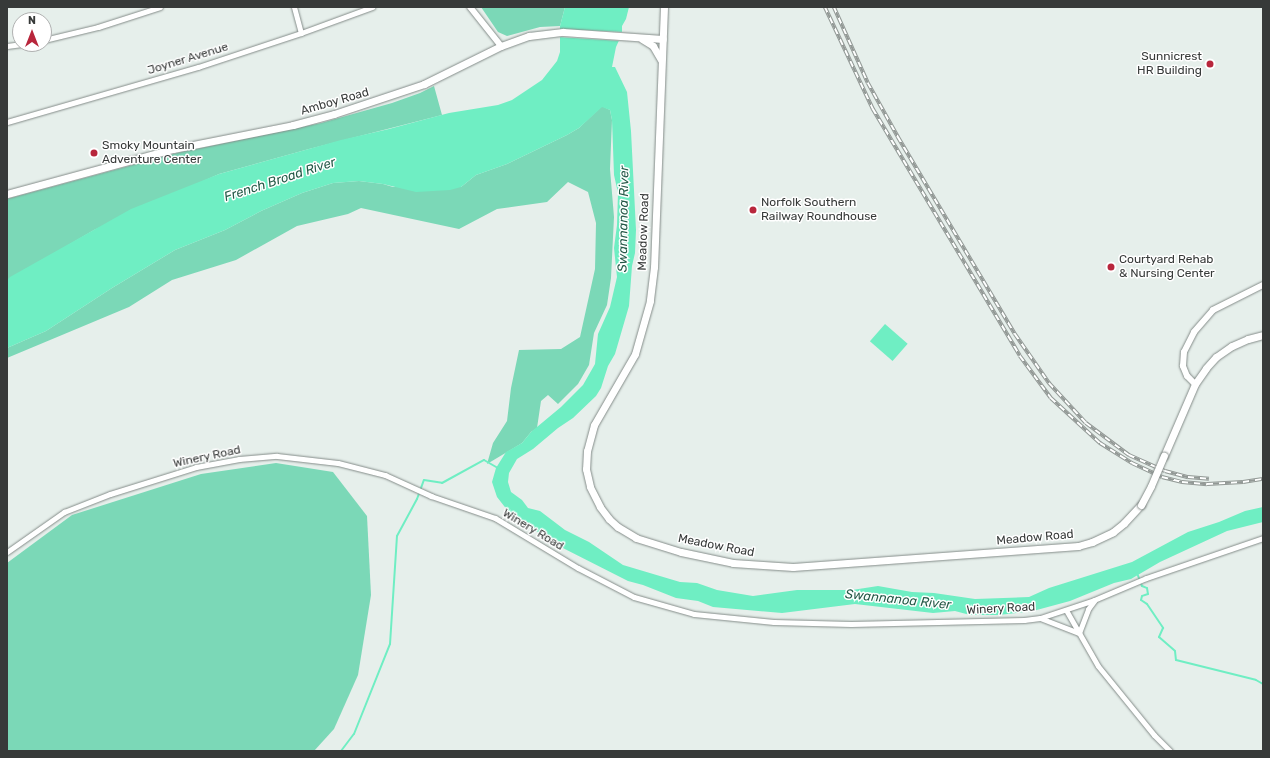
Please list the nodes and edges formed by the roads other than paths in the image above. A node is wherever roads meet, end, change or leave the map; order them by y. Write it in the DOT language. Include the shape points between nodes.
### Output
graph roads {
  1 [pos="160,7"];
  2 [pos="294,7"];
  3 [pos="372,7"];
  4 [pos="470,7"];
  5 [pos="664,7"];
  6 [pos="301,33"];
  7 [pos="52,38"];
  8 [pos="640,38"];
  9 [pos="663,39"];
  10 [pos="501,46"];
  11 [pos="662,65"];
  12 [pos="7,122"];
  13 [pos="7,194"];
  14 [pos="1263,285"];
  15 [pos="1263,335"];
  16 [pos="1196,384"];
  17 [pos="1263,538"];
  18 [pos="7,552"];
  19 [pos="1094,600"];
  20 [pos="1066,610"];
  21 [pos="1040,618"];
  22 [pos="1078,634"];
  23 [pos="1170,751"];
  1 -- 7 [label="street" via="98,27"];
  2 -- 6 [label="street"];
  3 -- 6 [label="street, Joyner Avenue"];
  4 -- 10 [label="street"];
  5 -- 9 [label="main road, Meadow Road"];
  6 -- 12 [label="street, Joyner Avenue" via="198,67"];
  8 -- 9 [label="main road, Amboy Road"];
  8 -- 10 [label="main road, Amboy Road" via="563,32 521,38"];
  8 -- 11 [label="main road" via="649,42 656,50"];
  9 -- 11 [label="main road, Meadow Road"];
  10 -- 13 [label="main road, Amboy Road" via="424,84 334,114 293,125 172,149"];
  11 -- 16 [label="main road, Meadow Road, bridge" via="654,267 650,301 635,354 594,425 587,451 586,469 593,494 614,523 631,535 646,542 703,557 744,565 793,567 1078,546 1113,532 1141,505"];
  14 -- 16 [label="street" via="1214,310 1194,332 1184,352 1183,366 1187,376"];
  15 -- 16 [label="main road, Meadow Road" via="1248,338 1226,350 1206,368"];
  17 -- 19 [label="street, Winery Road" via="1146,578"];
  18 -- 21 [label="street, Winery Road" via="64,512 164,476 239,459 277,456 338,463 385,475 431,496 495,518 634,598 694,614 774,622 851,624"];
  19 -- 20 [label="street, Winery Road"];
  19 -- 22 [label="street"];
  20 -- 21 [label="street, Winery Road"];
  20 -- 22 [label="street"];
  21 -- 22 [label="street"];
  22 -- 23 [label="street" via="1098,666"];
}
